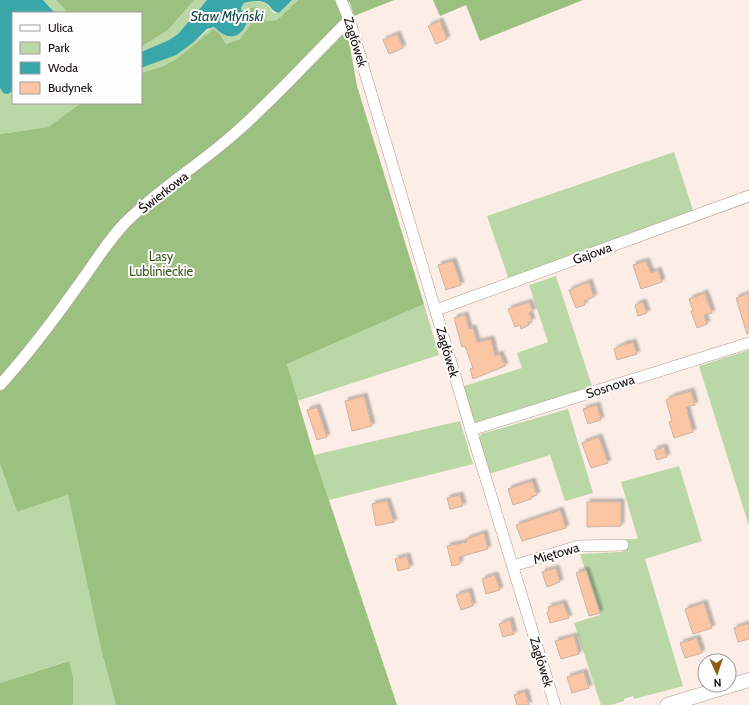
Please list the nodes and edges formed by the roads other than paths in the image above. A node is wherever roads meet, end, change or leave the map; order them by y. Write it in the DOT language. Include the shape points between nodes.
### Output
graph roads {
  1 [pos="341,0"];
  2 [pos="350,22"];
  3 [pos="749,196"];
  4 [pos="436,310"];
  5 [pos="749,342"];
  6 [pos="0,385"];
  7 [pos="471,430"];
  8 [pos="623,545"];
  9 [pos="513,566"];
  10 [pos="749,680"];
  11 [pos="555,705"];
  12 [pos="667,705"];
  1 -- 2 [label="street, Zagłówek"];
  2 -- 4 [label="street, Zagłówek"];
  2 -- 6 [label="street, Świerkowa" via="344,25 234,135 150,200 125,223 53,320"];
  3 -- 4 [label="street, Gajowa"];
  4 -- 7 [label="street, Zagłówek"];
  5 -- 7 [label="street, Sosnowa"];
  7 -- 9 [label="street, Zagłówek"];
  8 -- 9 [label="street, Miętowa" via="578,546"];
  9 -- 11 [label="street, Zagłówek"];
  10 -- 12 [label="street"];
}
